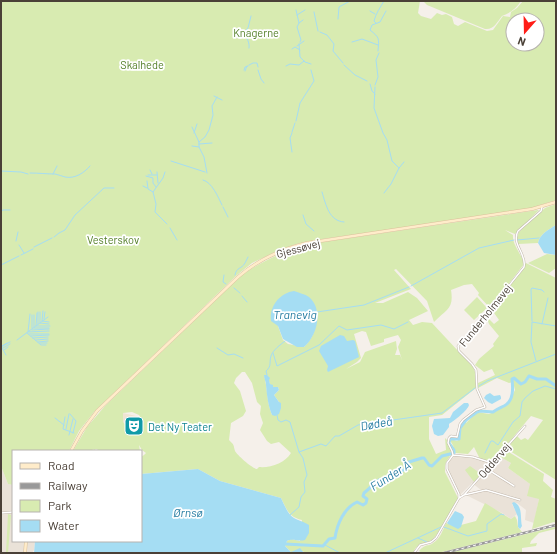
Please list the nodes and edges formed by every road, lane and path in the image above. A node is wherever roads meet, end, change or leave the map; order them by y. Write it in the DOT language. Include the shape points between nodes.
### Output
graph roads {
  1 [pos="556,202"];
  2 [pos="542,207"];
  3 [pos="524,426"];
  4 [pos="71,450"];
  5 [pos="453,455"];
  6 [pos="492,463"];
  7 [pos="486,470"];
  8 [pos="514,486"];
  9 [pos="464,495"];
  10 [pos="459,498"];
  11 [pos="520,500"];
  12 [pos="12,512"];
  13 [pos="1,513"];
  14 [pos="26,542"];
  15 [pos="25,553"];
  16 [pos="414,553"];
  1 -- 2 [label="street, Gjessøvej"];
  2 -- 4 [label="street, Gjessøvej" via="307,243 264,258 238,277 96,411"];
  2 -- 5 [label="street, Funderholmevej" via="516,235 525,261 524,267 458,346 459,351 476,370 477,389 485,407 462,420 458,436 449,438 448,443"];
  3 -- 6 [label="street, Oddervej"];
  5 -- 6 [label="street" via="473,457"];
  5 -- 10 [label="street, Funderholmevej" via="448,461 447,469"];
  6 -- 7 [label="street, Oddervej"];
  7 -- 8 [label="street"];
  7 -- 9 [label="street, Oddervej"];
  9 -- 10 [label="street"];
  9 -- 11 [label="street" via="486,490"];
  10 -- 16 [label="street" via="436,538 420,545"];
  12 -- 13 [label="street"];
  14 -- 15 [label="street"];
}
